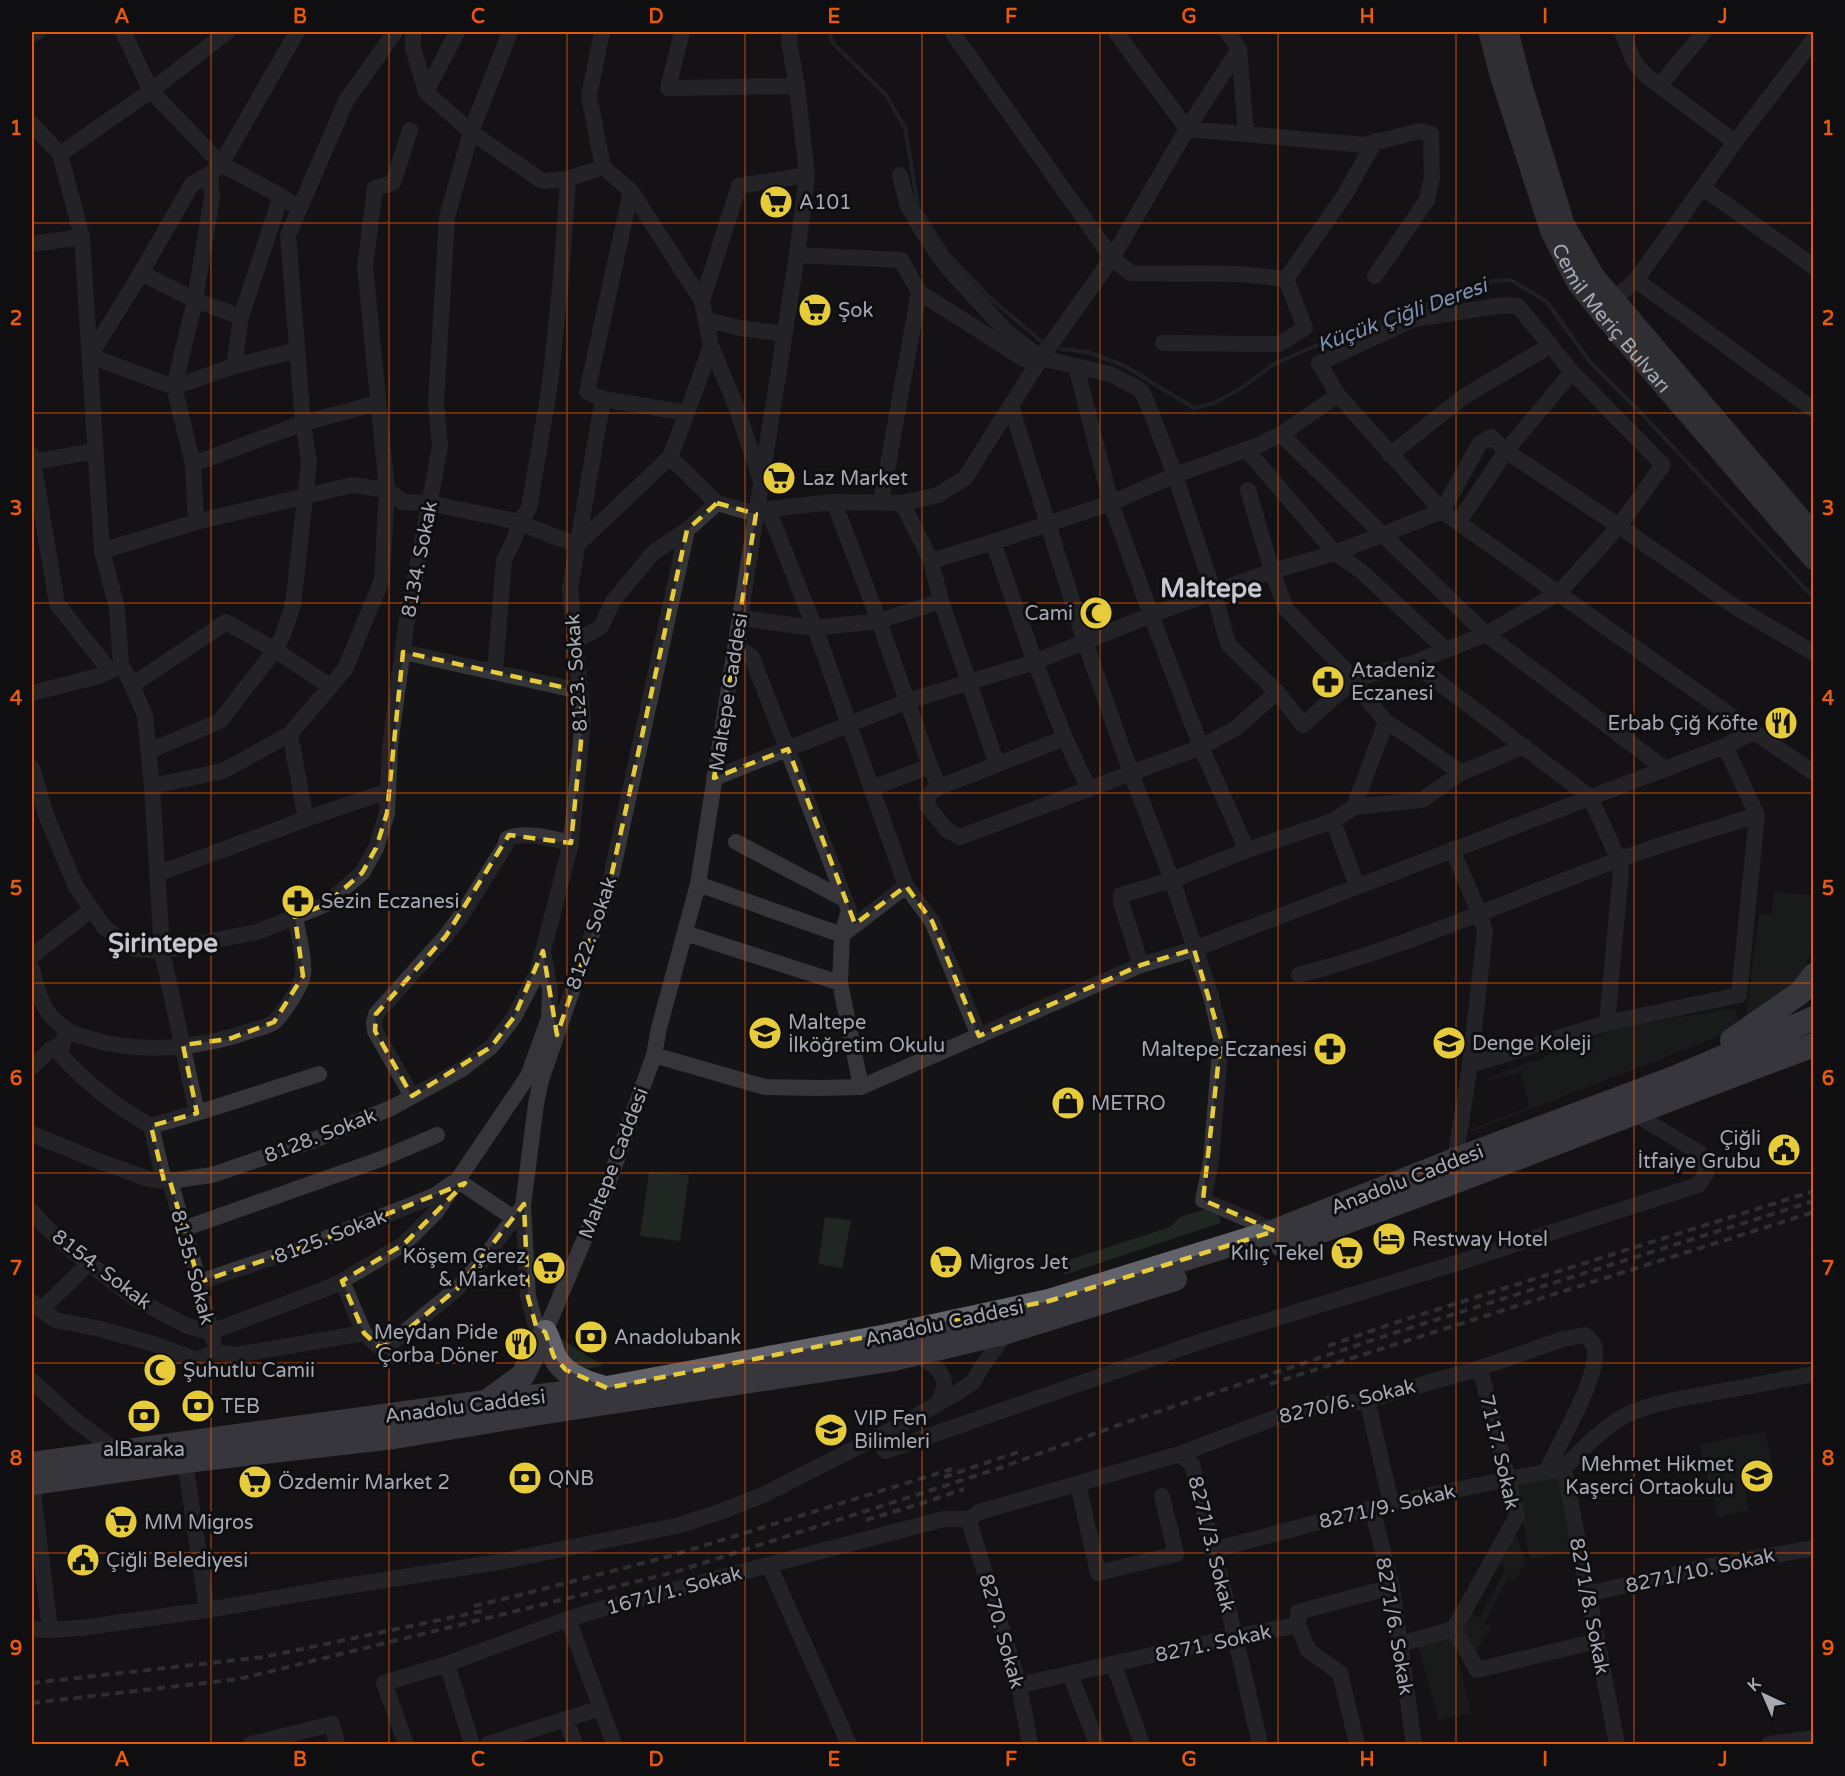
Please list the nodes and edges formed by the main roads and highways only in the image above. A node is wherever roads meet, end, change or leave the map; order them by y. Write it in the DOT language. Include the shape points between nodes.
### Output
graph roads {
  1 [pos="1489,32"];
  2 [pos="1508,32"];
  3 [pos="1814,534"];
  4 [pos="1814,560"];
  5 [pos="1814,975"];
  6 [pos="1812,1026"];
  7 [pos="1674,1077"];
  8 [pos="607,1388"];
  9 [pos="524,1396"];
  10 [pos="32,1464"];
  11 [pos="32,1483"];
  1 -- 4 [label="main road, Cemil Meriç Bulvarı" via="1551,232 1577,283"];
  2 -- 3 [label="main road, Cemil Meriç Bulvarı" via="1564,224 1594,276"];
  5 -- 7 [label="highway" via="1800,993"];
  6 -- 7 [label="highway, Anadolu Caddesi"];
  6 -- 9 [label="highway, Anadolu Caddesi" via="1633,1113 1541,1150 1284,1245 1007,1332 916,1354"];
  7 -- 8 [label="highway, Anadolu Caddesi" via="1275,1231 1049,1301 887,1336"];
  8 -- 9 [label="highway, Anadolu Caddesi"];
  8 -- 9 [label="highway" via="577,1379 566,1370 554,1356 545,1332"];
  9 -- 10 [label="highway, Anadolu Caddesi"];
  9 -- 11 [label="highway, Anadolu Caddesi" via="393,1437"];
}
